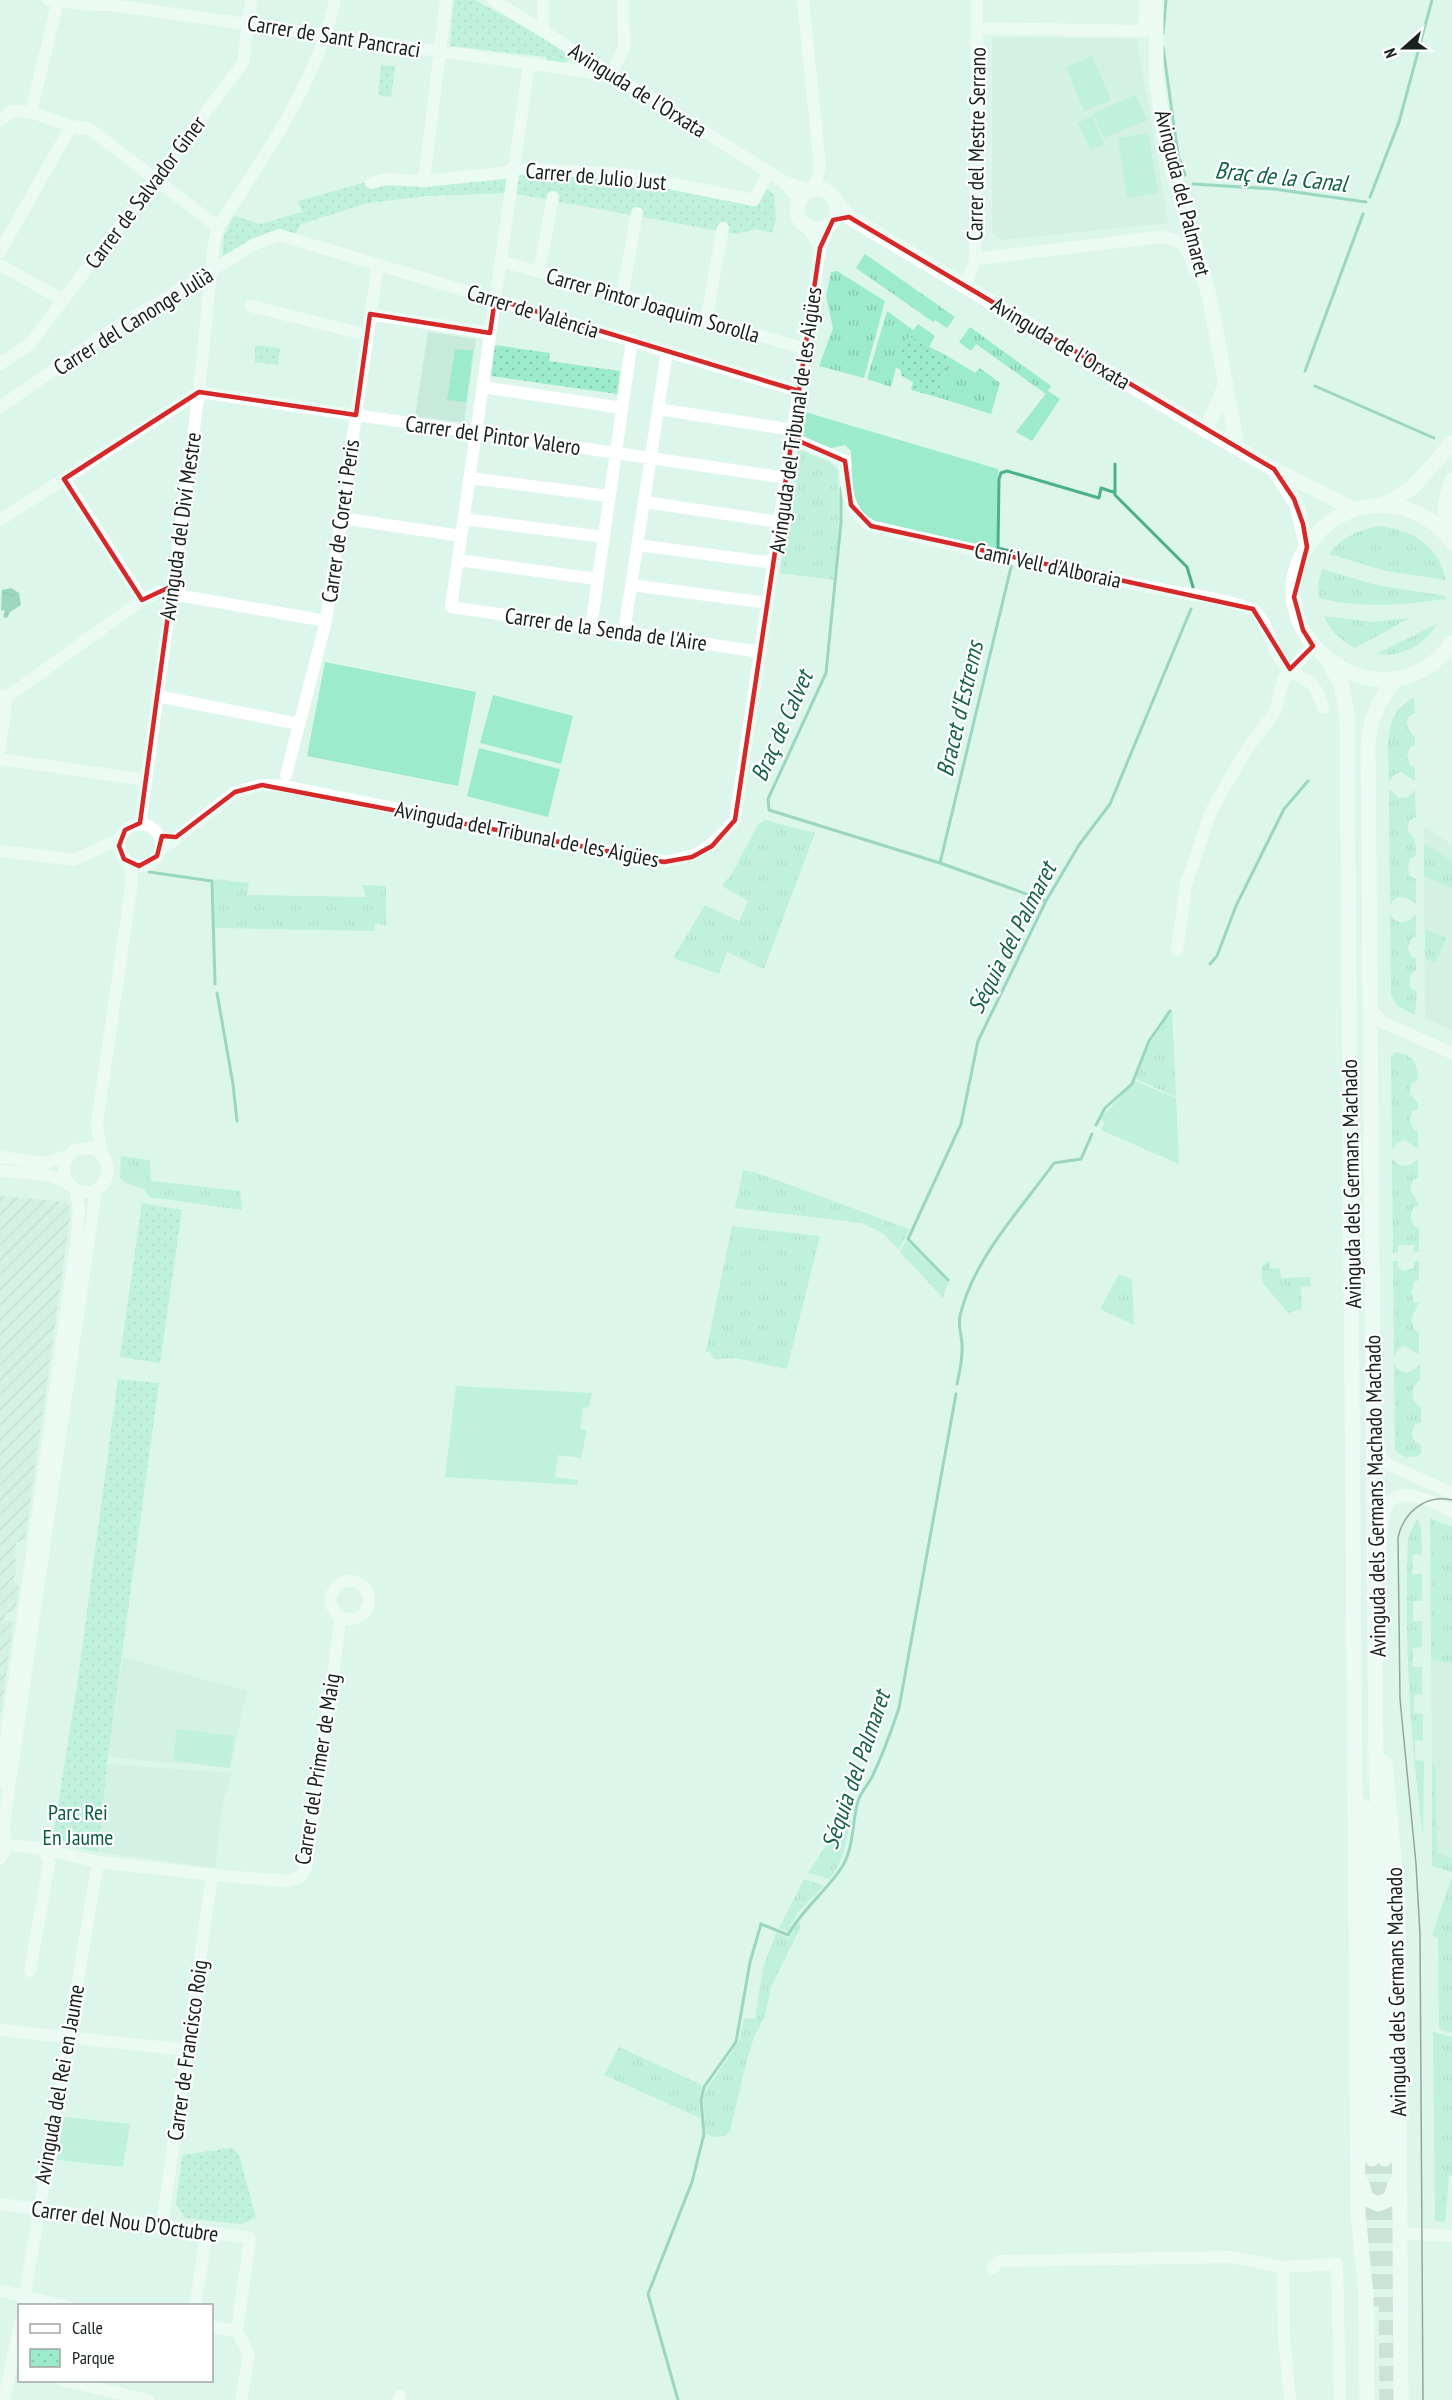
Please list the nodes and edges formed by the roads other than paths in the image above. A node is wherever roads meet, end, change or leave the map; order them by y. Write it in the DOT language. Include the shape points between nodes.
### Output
graph roads {
  1 [pos="251,0"];
  2 [pos="335,0"];
  3 [pos="446,0"];
  4 [pos="493,0"];
  5 [pos="543,0"];
  6 [pos="623,0"];
  7 [pos="803,0"];
  8 [pos="977,0"];
  9 [pos="1145,0"];
  10 [pos="1156,0"];
  11 [pos="53,1"];
  12 [pos="93,3"];
  13 [pos="248,23"];
  14 [pos="977,28"];
  15 [pos="543,30"];
  16 [pos="327,34"];
  17 [pos="440,52"];
  18 [pos="529,64"];
  19 [pos="610,75"];
  20 [pos="31,111"];
  21 [pos="0,120"];
  22 [pos="71,126"];
  23 [pos="514,168"];
  24 [pos="769,172"];
  25 [pos="155,178"];
  26 [pos="424,181"];
  27 [pos="371,183"];
  28 [pos="808,192"];
  29 [pos="553,197"];
  30 [pos="637,213"];
  31 [pos="837,220"];
  32 [pos="218,226"];
  33 [pos="808,227"];
  34 [pos="723,228"];
  35 [pos="267,237"];
  36 [pos="820,248"];
  37 [pos="0,252"];
  38 [pos="975,259"];
  39 [pos="501,261"];
  40 [pos="378,264"];
  41 [pos="0,265"];
  42 [pos="212,271"];
  43 [pos="539,272"];
  44 [pos="966,286"];
  45 [pos="622,296"];
  46 [pos="1210,298"];
  47 [pos="63,300"];
  48 [pos="495,300"];
  49 [pos="251,306"];
  50 [pos="370,314"];
  51 [pos="706,321"];
  52 [pos="490,333"];
  53 [pos="367,335"];
  54 [pos="632,340"];
  55 [pos="806,349"];
  56 [pos="667,351"];
  57 [pos="0,364"];
  58 [pos="1226,384"];
  59 [pos="483,387"];
  60 [pos="799,391"];
  61 [pos="199,392"];
  62 [pos="0,407"];
  63 [pos="622,408"];
  64 [pos="658,409"];
  65 [pos="356,415"];
  66 [pos="1206,430"];
  67 [pos="476,432"];
  68 [pos="793,434"];
  69 [pos="1449,445"];
  70 [pos="1237,447"];
  71 [pos="616,453"];
  72 [pos="650,458"];
  73 [pos="1274,469"];
  74 [pos="64,478"];
  75 [pos="470,478"];
  76 [pos="787,478"];
  77 [pos="1452,480"];
  78 [pos="609,496"];
  79 [pos="644,502"];
  80 [pos="1384,505"];
  81 [pos="1354,509"];
  82 [pos="341,518"];
  83 [pos="464,519"];
  84 [pos="0,520"];
  85 [pos="780,522"];
  86 [pos="461,536"];
  87 [pos="604,537"];
  88 [pos="1450,540"];
  89 [pos="637,545"];
  90 [pos="1306,548"];
  91 [pos="458,560"];
  92 [pos="774,563"];
  93 [pos="597,579"];
  94 [pos="631,585"];
  95 [pos="171,594"];
  96 [pos="142,600"];
  97 [pos="768,603"];
  98 [pos="326,621"];
  99 [pos="591,627"];
  100 [pos="624,632"];
  101 [pos="1452,643"];
  102 [pos="1313,646"];
  103 [pos="761,652"];
  104 [pos="1444,659"];
  105 [pos="1328,662"];
  106 [pos="1290,669"];
  107 [pos="1397,678"];
  108 [pos="3,696"];
  109 [pos="157,696"];
  110 [pos="1323,708"];
  111 [pos="299,724"];
  112 [pos="0,748"];
  113 [pos="0,759"];
  114 [pos="286,776"];
  115 [pos="146,780"];
  116 [pos="140,825"];
  117 [pos="158,836"];
  118 [pos="176,837"];
  119 [pos="120,839"];
  120 [pos="0,851"];
  121 [pos="160,851"];
  122 [pos="129,863"];
  123 [pos="144,866"];
  124 [pos="132,881"];
  125 [pos="1177,950"];
  126 [pos="1371,1010"];
  127 [pos="1452,1053"];
  128 [pos="97,1124"];
  129 [pos="82,1147"];
  130 [pos="101,1152"];
  131 [pos="68,1156"];
  132 [pos="0,1157"];
  133 [pos="0,1171"];
  134 [pos="72,1186"];
  135 [pos="96,1190"];
  136 [pos="1374,1424"];
  137 [pos="1452,1493"];
  138 [pos="1452,1511"];
  139 [pos="1376,1595"];
  140 [pos="341,1617"];
  141 [pos="1356,1710"];
  142 [pos="1377,1710"];
  143 [pos="0,1782"];
  144 [pos="4,1840"];
  145 [pos="45,1850"];
  146 [pos="60,1854"];
  147 [pos="0,1858"];
  148 [pos="98,1862"];
  149 [pos="49,1864"];
  150 [pos="212,1875"];
  151 [pos="30,1971"];
  152 [pos="0,2030"];
  153 [pos="67,2037"];
  154 [pos="188,2050"];
  155 [pos="1398,2168"];
  156 [pos="1358,2170"];
  157 [pos="0,2204"];
  158 [pos="38,2208"];
  159 [pos="162,2225"];
  160 [pos="207,2232"];
  161 [pos="1399,2233"];
  162 [pos="1452,2236"];
  163 [pos="1283,2267"];
  164 [pos="993,2268"];
  165 [pos="0,2291"];
  166 [pos="24,2300"];
  167 [pos="55,2304"];
  168 [pos="195,2304"];
  169 [pos="213,2327"];
  170 [pos="237,2331"];
  171 [pos="18,2339"];
  172 [pos="14,2370"];
  173 [pos="71,2382"];
  174 [pos="4,2400"];
  175 [pos="148,2400"];
  176 [pos="241,2400"];
  177 [pos="1290,2400"];
  178 [pos="1340,2400"];
  179 [pos="1367,2400"];
  180 [pos="1401,2400"];
  1 -- 13 [label="street, Carrer de Salvador Giner"];
  2 -- 16 [label="street"];
  3 -- 17 [label="street"];
  4 -- 15 [label="street, Avinguda de l'Orxata"];
  5 -- 15 [label="street"];
  6 -- 19 [label="street" via="624,50"];
  7 -- 28 [label="street" via="820,166"];
  8 -- 14 [label="street, Carrer del Mestre Serrano"];
  9 -- 14 [label="street" via="1144,31"];
  10 -- 46 [label="main road, Avinguda del Palmaret" via="1156,78 1166,147"];
  11 -- 12 [label="street, Carrer de Sant Pancraci"];
  11 -- 20 [label="street"];
  12 -- 13 [label="street, Carrer de Sant Pancraci"];
  13 -- 16 [label="street, Carrer de Sant Pancraci"];
  13 -- 25 [label="street, Carrer de Salvador Giner" via="243,63"];
  14 -- 38 [label="street, Carrer del Mestre Serrano"];
  15 -- 19 [label="street, Avinguda de l'Orxata"];
  16 -- 17 [label="street, Carrer de Sant Pancraci"];
  16 -- 32 [label="street" via="297,102"];
  17 -- 18 [label="street, Carrer de Sant Pancraci"];
  17 -- 26 [label="street"];
  18 -- 19 [label="street, Carrer de Sant Pancraci"];
  18 -- 23 [label="street"];
  19 -- 24 [label="street, Avinguda de l'Orxata"];
  20 -- 21 [label="street" via="12,111"];
  20 -- 22 [label="street"];
  22 -- 25 [label="street" via="90,129"];
  22 -- 37 [label="street"];
  23 -- 24 [label="street, Carrer de Julio Just" via="624,174 754,200"];
  23 -- 26 [label="street, Carrer de Julio Just" via="504,173"];
  23 -- 39 [label="street"];
  24 -- 28 [label="street, Avinguda de l'Orxata"];
  25 -- 32 [label="street"];
  25 -- 47 [label="street, Carrer de Salvador Giner"];
  26 -- 27 [label="street, Carrer de Julio Just" via="386,179"];
  28 -- 31 [label="main road" via="828,192 836,202"];
  28 -- 33 [label="main road" via="796,212"];
  29 -- 43 [label="street"];
  30 -- 45 [label="street"];
  31 -- 33 [label="main road" via="819,229"];
  31 -- 36 [label="street, Avinguda del Tribunal de les Aigües"];
  31 -- 44 [label="main road, Avinguda de l'Orxata"];
  32 -- 42 [label="street, Avinguda del Diví Mestre"];
  33 -- 36 [label="street"];
  34 -- 51 [label="street"];
  35 -- 40 [label="street, Carrer de València" via="279,235"];
  35 -- 42 [label="street, Carrer del Canonge Julià"];
  36 -- 55 [label="street, Avinguda del Tribunal de les Aigües"];
  38 -- 44 [label="street, Carrer del Mestre Serrano"];
  38 -- 46 [label="street" via="1161,237 1176,239 1188,249"];
  39 -- 43 [label="street, Carrer Pintor Joaquim Sorolla"];
  39 -- 48 [label="street"];
  40 -- 48 [label="street, Carrer de València"];
  40 -- 50 [label="street, Carrer de Coret i Peris"];
  41 -- 47 [label="street"];
  42 -- 61 [label="street, Avinguda del Diví Mestre"];
  42 -- 62 [label="street, Carrer del Canonge Julià" via="104,335"];
  43 -- 45 [label="street, Carrer Pintor Joaquim Sorolla"];
  44 -- 66 [label="main road, Avinguda de l'Orxata"];
  45 -- 51 [label="street, Carrer Pintor Joaquim Sorolla"];
  46 -- 58 [label="main road, Avinguda del Palmaret"];
  47 -- 57 [label="street, Carrer de Salvador Giner" via="30,344"];
  48 -- 52 [label="street"];
  48 -- 54 [label="street, Carrer de València"];
  49 -- 53 [label="street"];
  50 -- 52 [label="street"];
  50 -- 53 [label="street, Carrer de Coret i Peris"];
  51 -- 55 [label="street, Carrer Pintor Joaquim Sorolla"];
  52 -- 59 [label="street"];
  53 -- 65 [label="street, Carrer de Coret i Peris"];
  54 -- 56 [label="street, Carrer de València"];
  54 -- 63 [label="street"];
  55 -- 60 [label="street, Avinguda del Tribunal de les Aigües"];
  56 -- 60 [label="street, Carrer de València"];
  56 -- 64 [label="street"];
  58 -- 66 [label="main road"];
  58 -- 70 [label="main road, Avinguda del Palmaret"];
  59 -- 63 [label="street"];
  59 -- 67 [label="street"];
  60 -- 68 [label="street, Avinguda del Tribunal de les Aigües"];
  61 -- 65 [label="street, Carrer del Pintor Valero"];
  61 -- 74 [label="street"];
  61 -- 95 [label="street, Avinguda del Diví Mestre"];
  63 -- 71 [label="street"];
  64 -- 68 [label="street"];
  64 -- 72 [label="street"];
  65 -- 67 [label="street, Carrer del Pintor Valero"];
  65 -- 82 [label="street, Carrer de Coret i Peris"];
  66 -- 70 [label="main road, Avinguda de l'Orxata"];
  67 -- 71 [label="street, Carrer del Pintor Valero"];
  67 -- 75 [label="street"];
  68 -- 76 [label="street, Avinguda del Tribunal de les Aigües"];
  68 -- 106 [label="street, Camí Vell d'Alboraia" via="845,461 851,505 855,514 871,526 1253,609 1278,657"];
  69 -- 80 [label="main road" via="1412,488"];
  70 -- 73 [label="main road, Avinguda de l'Orxata"];
  71 -- 72 [label="street, Carrer del Pintor Valero"];
  71 -- 78 [label="street"];
  72 -- 76 [label="street, Carrer del Pintor Valero"];
  72 -- 79 [label="street"];
  73 -- 81 [label="main road, Avinguda de l'Orxata"];
  73 -- 90 [label="main road, Avinguda de l'Orxata" via="1294,499"];
  74 -- 84 [label="street"];
  74 -- 96 [label="street"];
  75 -- 78 [label="street"];
  75 -- 83 [label="street"];
  76 -- 85 [label="street, Avinguda del Tribunal de les Aigües"];
  77 -- 88 [label="main road" via="1445,506"];
  78 -- 87 [label="street"];
  79 -- 85 [label="street"];
  79 -- 89 [label="street"];
  80 -- 81 [label="main road"];
  80 -- 88 [label="main road" via="1413,511"];
  81 -- 90 [label="main road" via="1327,524"];
  82 -- 86 [label="street"];
  82 -- 98 [label="street, Carrer de Coret i Peris"];
  83 -- 86 [label="street"];
  83 -- 87 [label="street"];
  85 -- 92 [label="street, Avinguda del Tribunal de les Aigües"];
  86 -- 91 [label="street"];
  87 -- 93 [label="street"];
  89 -- 92 [label="street"];
  89 -- 94 [label="street"];
  90 -- 102 [label="main road" via="1299,563 1294,597 1303,630"];
  91 -- 93 [label="street"];
  91 -- 99 [label="street, Carrer de la Senda de l'Aire" via="451,607"];
  92 -- 97 [label="street, Avinguda del Tribunal de les Aigües"];
  93 -- 99 [label="street"];
  94 -- 97 [label="street"];
  94 -- 100 [label="street"];
  95 -- 96 [label="street" via="160,592"];
  95 -- 98 [label="street"];
  95 -- 109 [label="street, Avinguda del Diví Mestre"];
  96 -- 108 [label="street"];
  97 -- 103 [label="street, Avinguda del Tribunal de les Aigües"];
  98 -- 111 [label="street, Carrer de Coret i Peris"];
  99 -- 100 [label="street, Carrer de la Senda de l'Aire"];
  100 -- 103 [label="street, Carrer de la Senda de l'Aire"];
  101 -- 104 [label="main road"];
  102 -- 105 [label="main road"];
  102 -- 106 [label="street"];
  103 -- 118 [label="street, Avinguda del Tribunal de les Aigües" via="735,820 712,846 692,857 664,862 262,785 235,792"];
  104 -- 107 [label="main road"];
  105 -- 107 [label="main road" via="1368,679"];
  105 -- 141 [label="main road, Avinguda dels Germans Machado" via="1341,684 1347,715"];
  106 -- 110 [label="street" via="1308,680 1320,694"];
  106 -- 125 [label="street" via="1275,712 1231,774 1202,833 1186,885"];
  107 -- 126 [label="main road, Avinguda dels Germans Machado Machado" via="1377,703 1368,743"];
  108 -- 112 [label="street"];
  109 -- 111 [label="street"];
  109 -- 115 [label="street, Avinguda del Diví Mestre"];
  111 -- 114 [label="street, Carrer de Coret i Peris"];
  113 -- 115 [label="street"];
  115 -- 116 [label="street, Avinguda del Diví Mestre"];
  116 -- 117 [label="street" via="150,827"];
  116 -- 119 [label="street" via="130,827"];
  117 -- 118 [label="street"];
  117 -- 121 [label="street"];
  118 -- 121 [label="street, Avinguda del Tribunal de les Aigües"];
  119 -- 120 [label="street" via="74,860"];
  119 -- 122 [label="street" via="120,853"];
  121 -- 123 [label="street" via="154,861"];
  122 -- 123 [label="street"];
  122 -- 124 [label="street"];
  123 -- 124 [label="street"];
  124 -- 128 [label="street"];
  126 -- 127 [label="street" via="1384,1023"];
  126 -- 136 [label="main road, Avinguda dels Germans Machado Machado"];
  128 -- 129 [label="street"];
  128 -- 130 [label="street"];
  129 -- 130 [label="street"];
  129 -- 131 [label="street"];
  130 -- 135 [label="street" via="108,1164 108,1174"];
  131 -- 132 [label="street" via="45,1163"];
  131 -- 134 [label="street" via="64,1170"];
  133 -- 134 [label="street" via="53,1176"];
  134 -- 135 [label="street" via="83,1192"];
  134 -- 143 [label="street" via="79,1207 77,1236"];
  135 -- 144 [label="street"];
  136 -- 137 [label="street" via="1384,1462"];
  136 -- 139 [label="main road, Avinguda dels Germans Machado Machado"];
  138 -- 139 [label="street" via="1414,1495 1388,1504"];
  139 -- 142 [label="main road, Avinguda dels Germans Machado Machado"];
  140 -- 150 [label="street, Carrer del Primer de Maig" via="306,1868 300,1877 288,1881"];
  141 -- 142 [label="main road, Avinguda dels Germans Machado" via="1368,1865 1378,2159 1384,1952"];
  141 -- 156 [label="main road, Avinguda dels Germans Machado"];
  142 -- 155 [label="main road, Avinguda dels Germans Machado" via="1398,1903"];
  144 -- 145 [label="street, Carrer del Primer de Maig"];
  144 -- 147 [label="street" via="5,1853"];
  145 -- 146 [label="street, Carrer del Primer de Maig"];
  145 -- 149 [label="street"];
  146 -- 148 [label="street, Carrer del Primer de Maig"];
  146 -- 149 [label="street"];
  148 -- 150 [label="street, Carrer del Primer de Maig"];
  148 -- 153 [label="street, Avinguda del Rei en Jaume"];
  149 -- 151 [label="street"];
  150 -- 154 [label="street, Carrer de Francisco Roig"];
  152 -- 153 [label="street"];
  153 -- 154 [label="street"];
  153 -- 158 [label="street, Avinguda del Rei en Jaume"];
  154 -- 159 [label="street, Carrer de Francisco Roig"];
  155 -- 156 [label="main road" via="1394,2192 1390,2199 1378,2204 1367,2199"];
  155 -- 161 [label="main road, Avinguda dels Germans Machado"];
  156 -- 179 [label="main road, Avinguda dels Germans Machado" via="1366,2295"];
  157 -- 158 [label="street, Carrer del Nou D'Octubre"];
  158 -- 159 [label="street, Carrer del Nou D'Octubre"];
  158 -- 166 [label="street, Avinguda del Rei en Jaume"];
  159 -- 160 [label="street, Carrer del Nou D'Octubre"];
  160 -- 168 [label="street"];
  160 -- 170 [label="street, Carrer del Nou D'Octubre" via="250,2238"];
  161 -- 162 [label="street"];
  161 -- 180 [label="main road, Avinguda dels Germans Machado"];
  163 -- 164 [label="street" via="1230,2257 1002,2261"];
  163 -- 177 [label="street"];
  163 -- 178 [label="street" via="1337,2264"];
  165 -- 166 [label="street"];
  166 -- 167 [label="street"];
  169 -- 170 [label="street"];
  170 -- 176 [label="street" via="249,2354"];
  171 -- 172 [label="street"];
  172 -- 174 [label="street"];
  173 -- 175 [label="street"];
}
